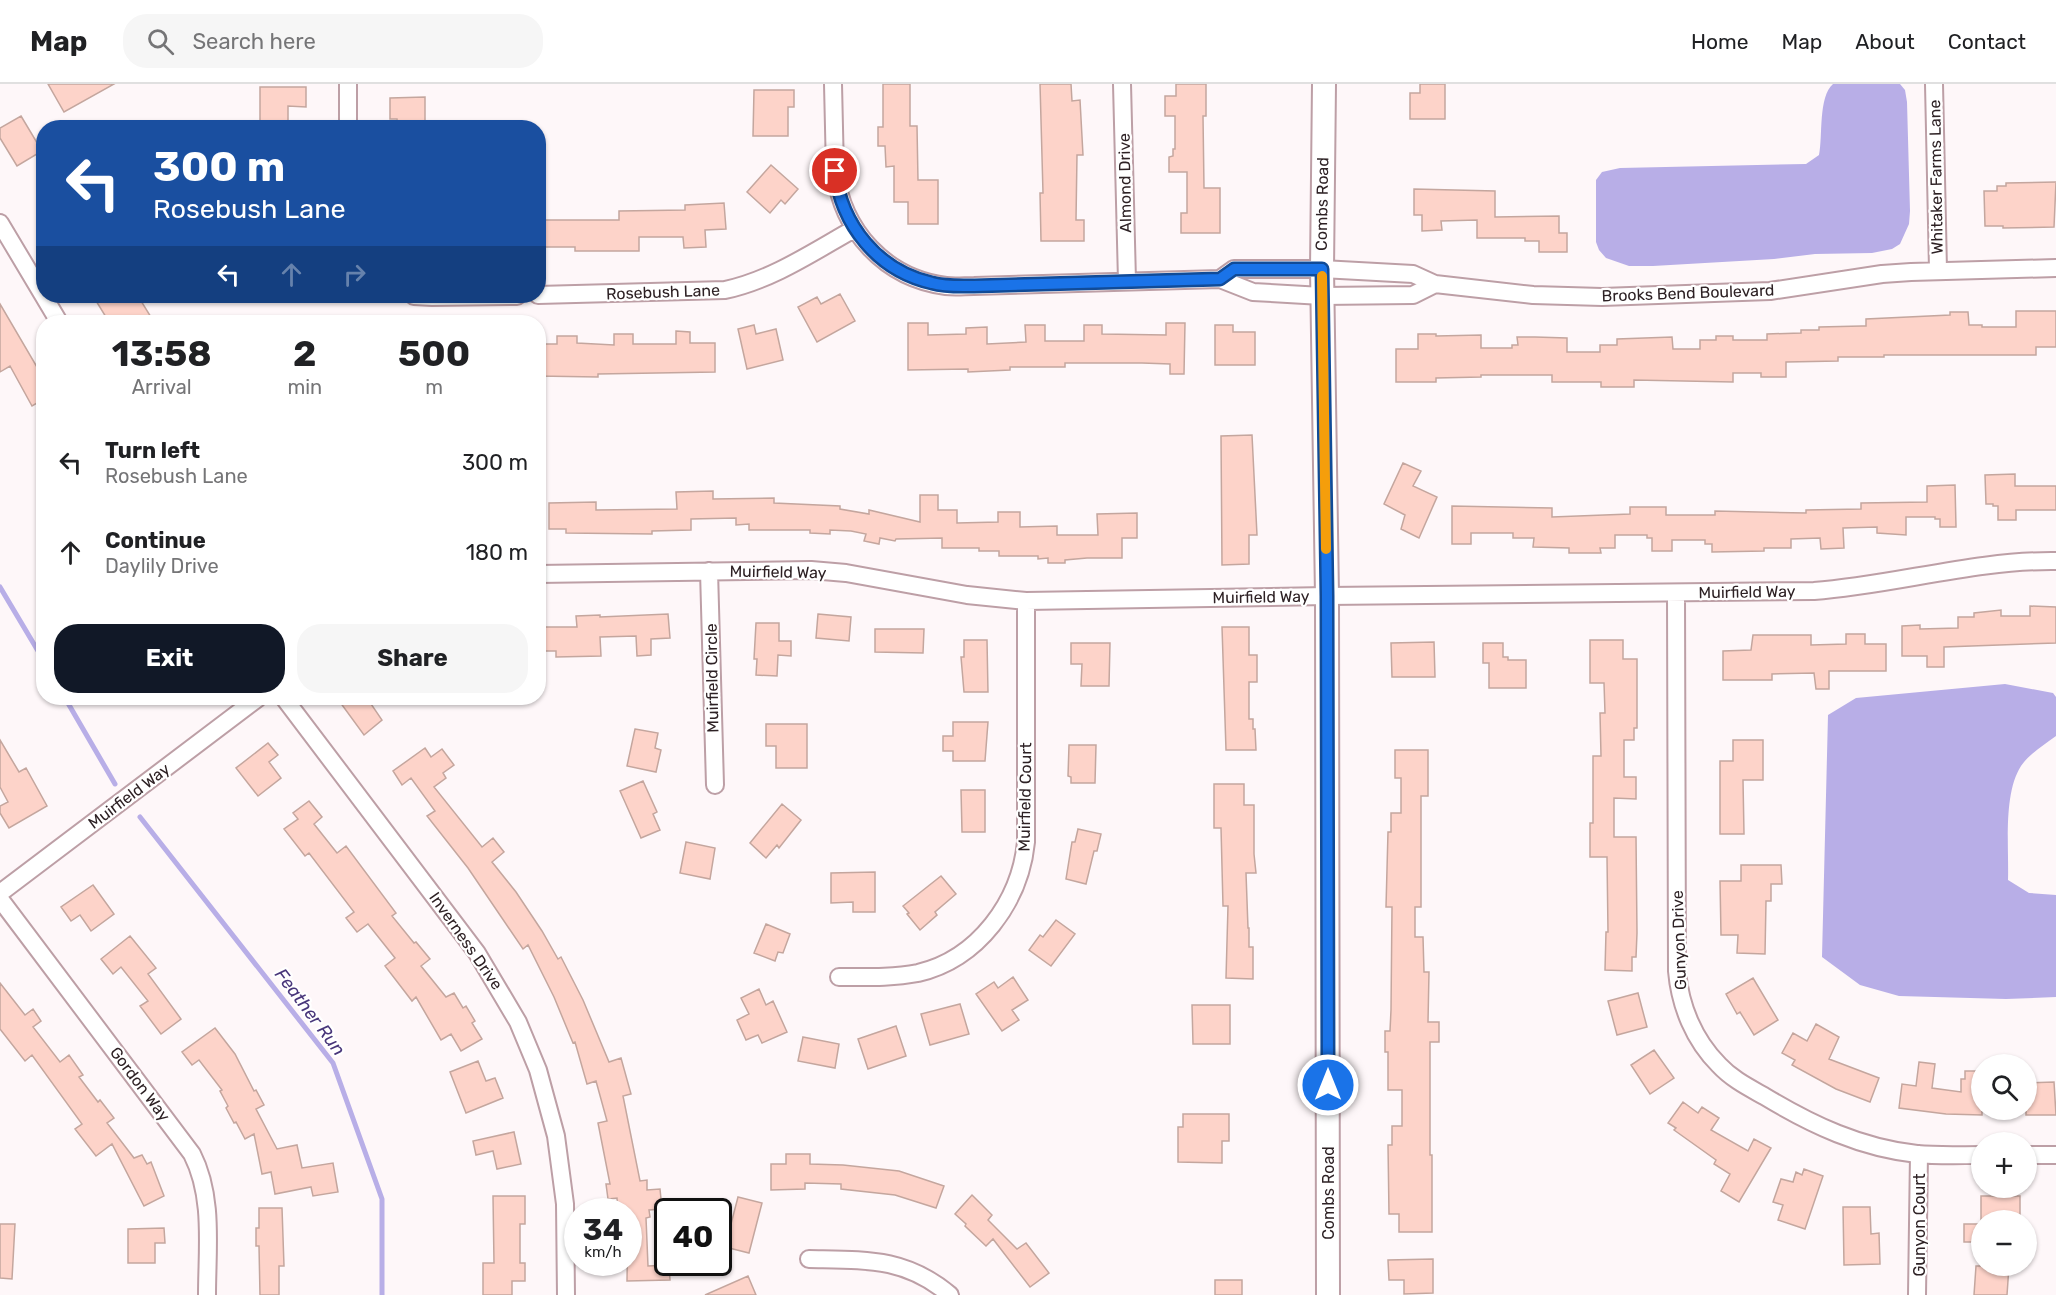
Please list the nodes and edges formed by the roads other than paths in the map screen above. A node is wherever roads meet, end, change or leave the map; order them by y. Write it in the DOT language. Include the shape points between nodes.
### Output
graph roads {
  1 [pos="348,84"];
  2 [pos="833,84"];
  3 [pos="1122,84"];
  4 [pos="1323,84"];
  5 [pos="1934,84"];
  6 [pos="348,120"];
  7 [pos="0,222"];
  8 [pos="854,229"];
  9 [pos="2056,268"];
  10 [pos="1322,269"];
  11 [pos="1938,270"];
  12 [pos="1220,279"];
  13 [pos="1127,281"];
  14 [pos="36,283"];
  15 [pos="1435,284"];
  16 [pos="546,295"];
  17 [pos="1322,296"];
  18 [pos="2056,561"];
  19 [pos="709,571"];
  20 [pos="546,574"];
  21 [pos="1676,592"];
  22 [pos="1327,596"];
  23 [pos="1026,601"];
  24 [pos="249,705"];
  25 [pos="289,705"];
  26 [pos="715,785"];
  27 [pos="0,893"];
  28 [pos="0,900"];
  29 [pos="839,977"];
  30 [pos="1919,1154"];
  31 [pos="1971,1155"];
  32 [pos="2037,1155"];
  33 [pos="2056,1155"];
  34 [pos="810,1259"];
  35 [pos="207,1295"];
  36 [pos="566,1295"];
  37 [pos="950,1295"];
  38 [pos="1328,1295"];
  39 [pos="1917,1295"];
  1 -- 6 [label="street"];
  2 -- 8 [label="street" via="837,185"];
  3 -- 13 [label="street, Almond Drive"];
  4 -- 10 [label="street, Combs Road"];
  5 -- 11 [label="street, Whitaker Farms Lane"];
  7 -- 14 [label="street"];
  8 -- 13 [label="street" via="891,266 931,283 974,286"];
  8 -- 16 [label="street, Rosebush Lane" via="766,277 733,289"];
  9 -- 11 [label="street, Brooks Bend Boulevard"];
  10 -- 12 [label="street" via="1234,269"];
  10 -- 15 [label="street, Brooks Bend Boulevard" via="1413,274"];
  10 -- 17 [label="street, Combs Road"];
  11 -- 15 [label="street, Brooks Bend Boulevard" via="1718,294 1568,297"];
  12 -- 13 [label="street"];
  12 -- 17 [label="street" via="1252,292"];
  15 -- 17 [label="street" via="1413,295"];
  17 -- 22 [label="street, Combs Road"];
  18 -- 21 [label="street, Muirfield Way" via="1988,564 1847,589"];
  19 -- 20 [label="street, Muirfield Way"];
  19 -- 23 [label="street, Muirfield Way" via="786,569 846,573 967,595"];
  19 -- 26 [label="street, Muirfield Circle"];
  21 -- 22 [label="street, Muirfield Way"];
  21 -- 30 [label="street, Gunyon Drive" via="1677,971 1689,1022 1707,1051 1731,1076 1798,1116 1852,1140"];
  22 -- 23 [label="street, Muirfield Way"];
  22 -- 38 [label="street, Combs Road"];
  23 -- 29 [label="street, Muirfield Court" via="1026,842 1020,875 1010,899 978,940 935,967 893,976"];
  24 -- 27 [label="street, Muirfield Way"];
  25 -- 36 [label="street, Inverness Drive" via="477,953 518,1022 538,1070 556,1136 565,1204"];
  28 -- 35 [label="street, Gordon Way" via="192,1154 206,1197"];
  30 -- 31 [label="street, Gunyon Drive"];
  30 -- 39 [label="street, Gunyon Court"];
  32 -- 33 [label="street"];
  34 -- 37 [label="street" via="888,1263 912,1271"];
}
